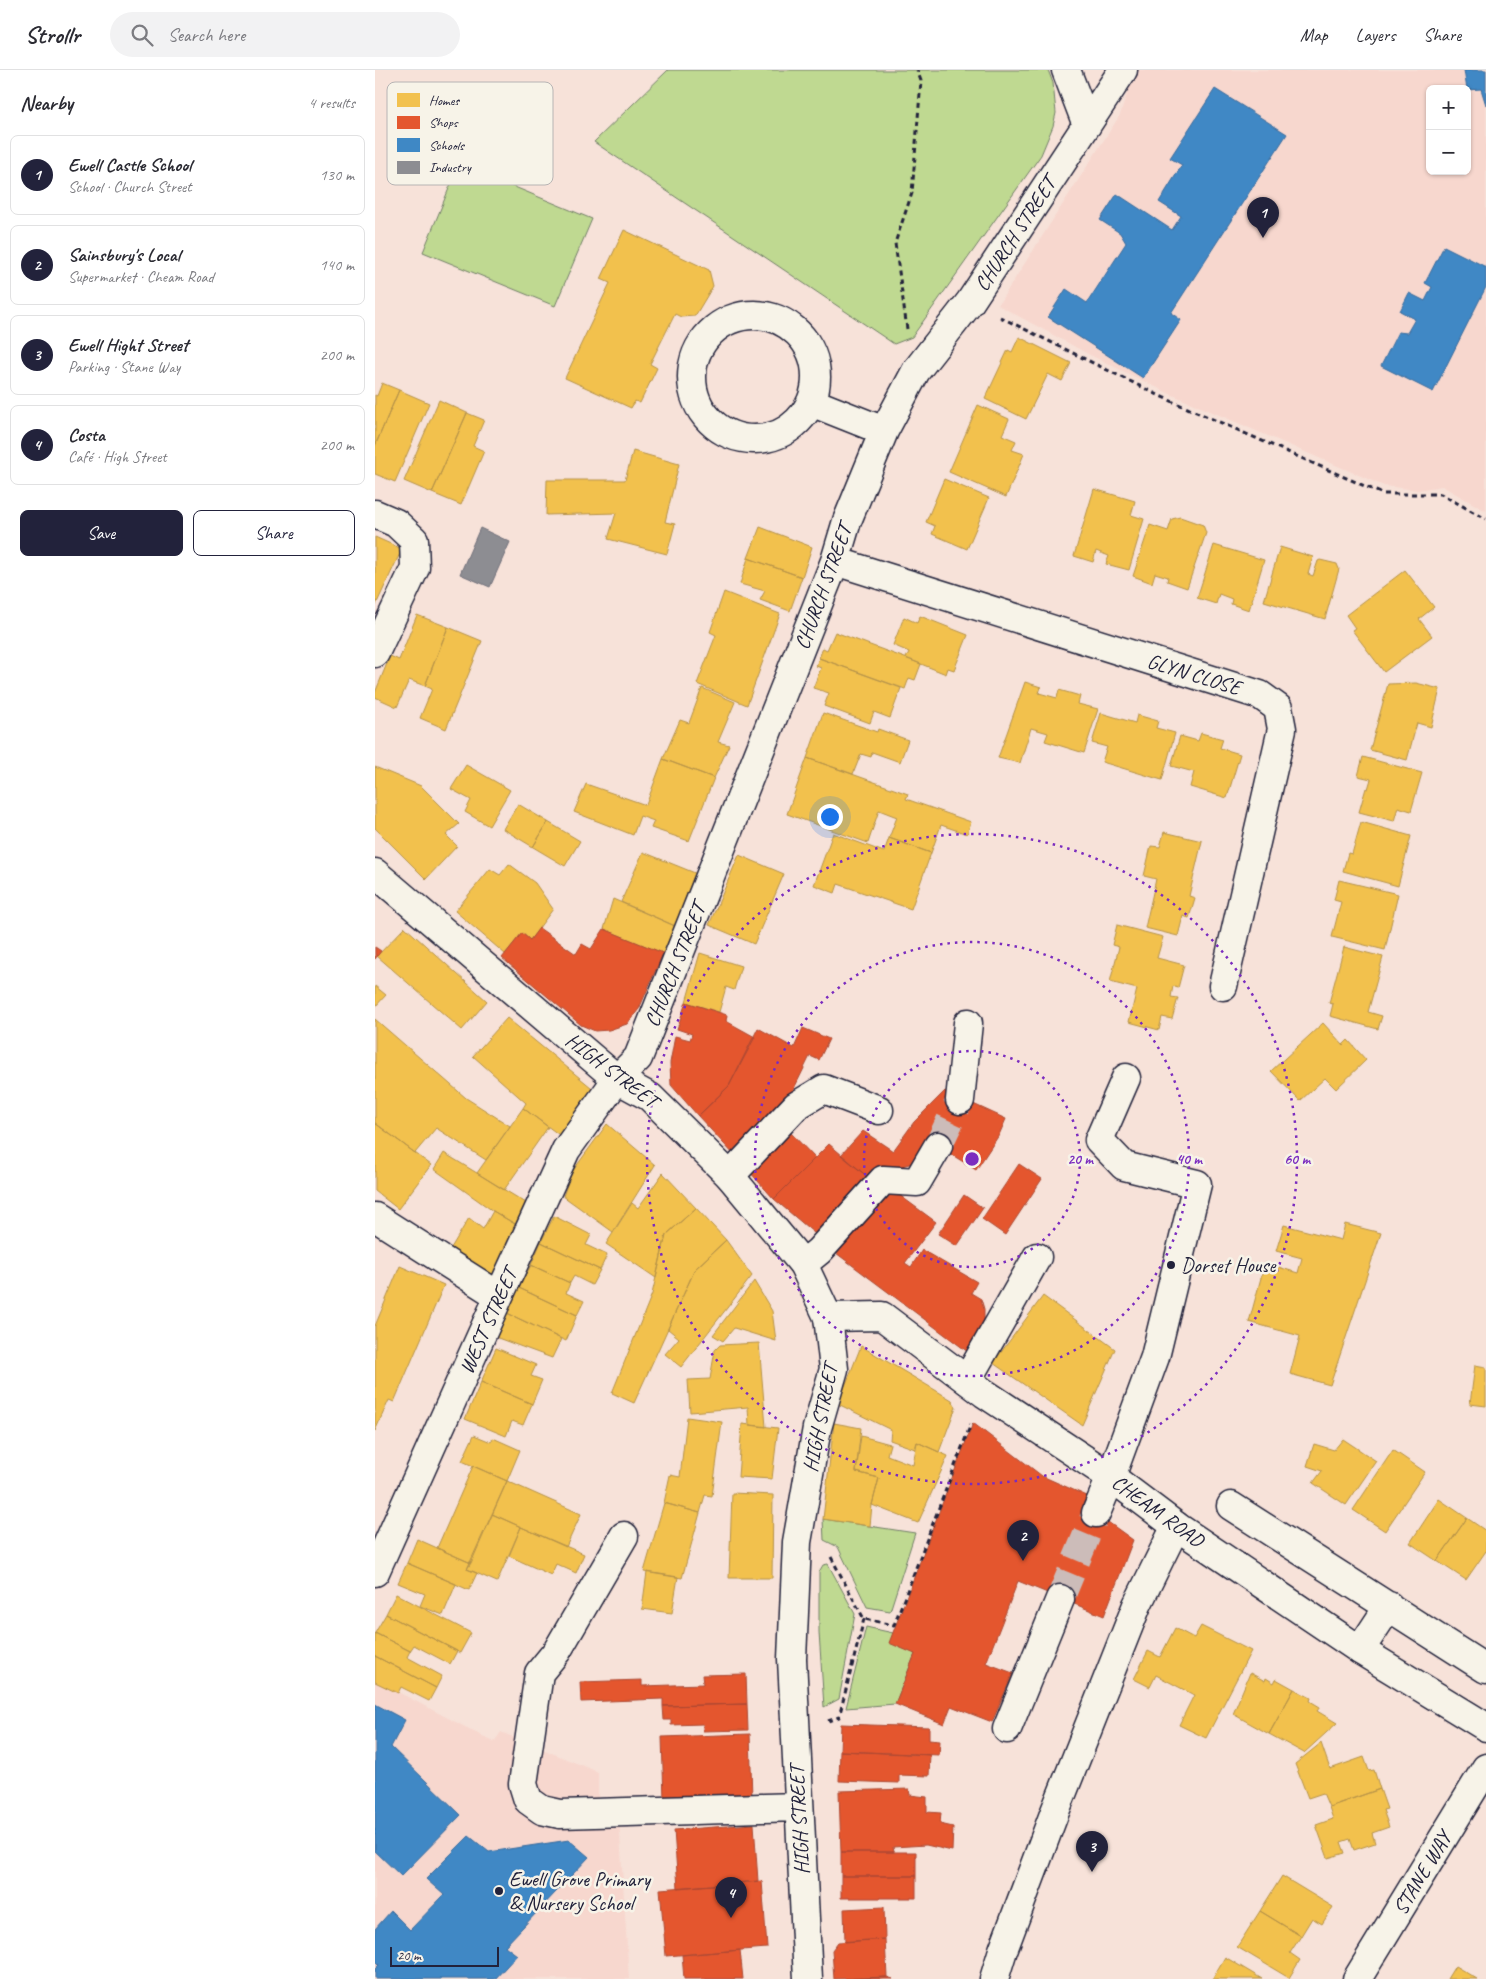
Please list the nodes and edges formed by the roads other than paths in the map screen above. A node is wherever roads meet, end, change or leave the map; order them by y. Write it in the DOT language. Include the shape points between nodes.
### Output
graph roads {
  1 [pos="1066,70"];
  2 [pos="1123,70"];
  3 [pos="1087,125"];
  4 [pos="811,402"];
  5 [pos="884,431"];
  6 [pos="375,514"];
  7 [pos="835,561"];
  8 [pos="375,653"];
  9 [pos="375,873"];
  10 [pos="1223,986"];
  11 [pos="968,1023"];
  12 [pos="1126,1078"];
  13 [pos="617,1079"];
  14 [pos="960,1100"];
  15 [pos="879,1110"];
  16 [pos="938,1146"];
  17 [pos="730,1176"];
  18 [pos="375,1218"];
  19 [pos="1037,1257"];
  20 [pos="803,1264"];
  21 [pos="499,1296"];
  22 [pos="828,1317"];
  23 [pos="975,1387"];
  24 [pos="1111,1477"];
  25 [pos="1231,1506"];
  26 [pos="1096,1513"];
  27 [pos="1176,1526"];
  28 [pos="624,1536"];
  29 [pos="375,1572"];
  30 [pos="1061,1599"];
  31 [pos="1389,1606"];
  32 [pos="1360,1650"];
  33 [pos="1486,1669"];
  34 [pos="1486,1727"];
  35 [pos="1007,1729"];
  36 [pos="1486,1768"];
  37 [pos="798,1807"];
  38 [pos="808,1979"];
  39 [pos="994,1979"];
  40 [pos="1357,1979"];
  1 -- 3 [label="street"];
  2 -- 3 [label="street, CHURCH STREET"];
  3 -- 5 [label="street, CHURCH STREET" via="971,302 915,371"];
  4 -- 4 [label="street" via="797,422 776,435 752,440 728,434 708,420 695,400 691,375 697,352 711,332 731,318 755,314 779,320 799,334 812,354 816,378"];
  4 -- 5 [label="street"];
  5 -- 7 [label="street, CHURCH STREET" via="847,521"];
  6 -- 8 [label="street" via="396,523 414,540 415,568"];
  7 -- 10 [label="street, GLYN CLOSE" via="1260,695 1278,708 1282,729"];
  7 -- 13 [label="street, CHURCH STREET" via="638,1058"];
  9 -- 13 [label="street, HIGH STREET"];
  11 -- 14 [label="street"];
  12 -- 24 [label="street" via="1099,1140 1124,1166 1197,1184 1155,1357"];
  13 -- 17 [label="street, HIGH STREET" via="651,1097"];
  13 -- 21 [label="street, WEST STREET" via="566,1150"];
  15 -- 17 [label="street" via="824,1089 796,1106"];
  16 -- 20 [label="street" via="917,1182 883,1180 819,1251"];
  17 -- 20 [label="street, HIGH STREET"];
  18 -- 21 [label="street"];
  19 -- 23 [label="street"];
  20 -- 22 [label="street, HIGH STREET"];
  21 -- 29 [label="street, WEST STREET"];
  22 -- 23 [label="street, CHEAM ROAD" via="882,1316"];
  22 -- 37 [label="street, HIGH STREET" via="833,1369 817,1428 797,1542 792,1658"];
  23 -- 24 [label="street, CHEAM ROAD"];
  24 -- 26 [label="street"];
  24 -- 27 [label="street, CHEAM ROAD"];
  25 -- 31 [label="street"];
  27 -- 32 [label="street, CHEAM ROAD"];
  27 -- 39 [label="street" via="1137,1605 1054,1814"];
  28 -- 37 [label="street" via="557,1651 539,1673 523,1784 528,1800 542,1810 559,1814"];
  30 -- 35 [label="street"];
  31 -- 32 [label="street"];
  31 -- 33 [label="street"];
  32 -- 34 [label="street, CHEAM ROAD"];
  36 -- 40 [label="street, STANE WAY"];
  37 -- 38 [label="street, HIGH STREET"];
}
